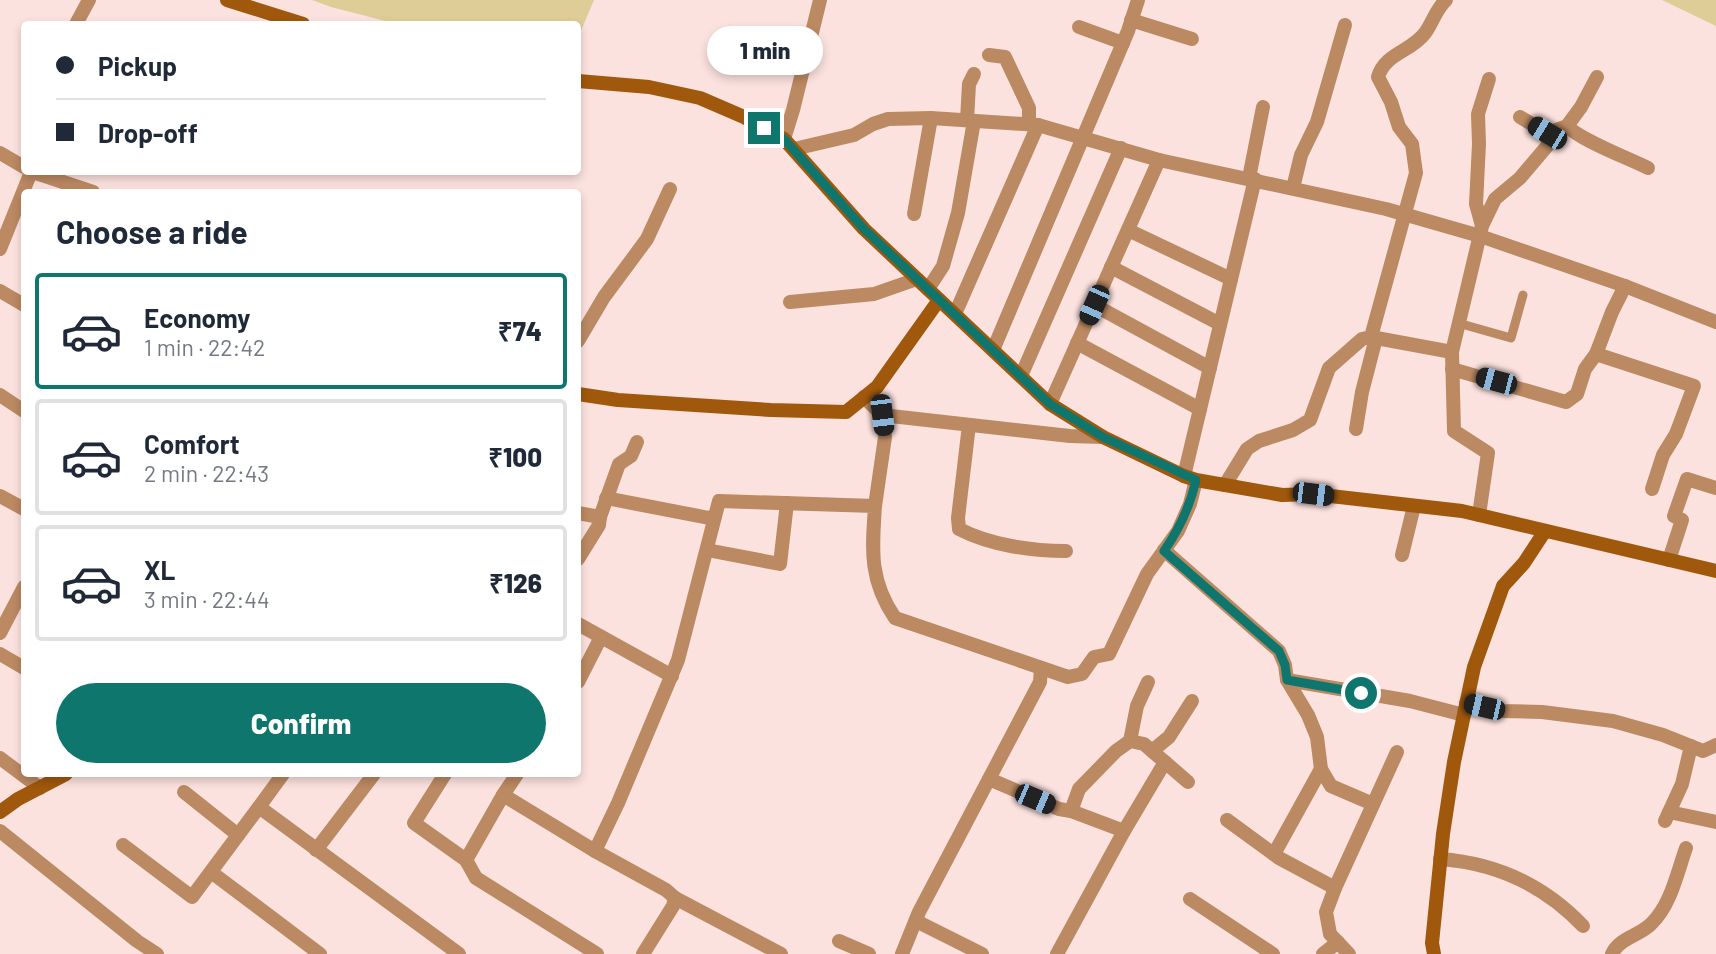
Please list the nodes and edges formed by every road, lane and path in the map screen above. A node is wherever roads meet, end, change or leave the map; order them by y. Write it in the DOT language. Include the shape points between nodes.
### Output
graph roads {
  1 [pos="88,0"];
  2 [pos="227,0"];
  3 [pos="820,0"];
  4 [pos="1138,0"];
  5 [pos="1446,0"];
  6 [pos="1131,20"];
  7 [pos="78,21"];
  8 [pos="294,21"];
  9 [pos="1345,25"];
  10 [pos="1079,27"];
  11 [pos="1192,39"];
  12 [pos="1123,43"];
  13 [pos="989,55"];
  14 [pos="974,74"];
  15 [pos="1597,77"];
  16 [pos="1489,79"];
  17 [pos="581,81"];
  18 [pos="1263,107"];
  19 [pos="1520,117"];
  20 [pos="931,118"];
  21 [pos="970,120"];
  22 [pos="1033,124"];
  23 [pos="1567,125"];
  24 [pos="1547,133"];
  25 [pos="1083,138"];
  26 [pos="789,144"];
  27 [pos="1121,148"];
  28 [pos="0,153"];
  29 [pos="1159,160"];
  30 [pos="21,165"];
  31 [pos="1648,168"];
  32 [pos="41,175"];
  33 [pos="1252,179"];
  34 [pos="1293,188"];
  35 [pos="84,189"];
  36 [pos="670,190"];
  37 [pos="21,198"];
  38 [pos="914,214"];
  39 [pos="1405,215"];
  40 [pos="1128,230"];
  41 [pos="1481,231"];
  42 [pos="0,249"];
  43 [pos="1111,267"];
  44 [pos="1231,279"];
  45 [pos="922,284"];
  46 [pos="1625,286"];
  47 [pos="0,291"];
  48 [pos="1524,295"];
  49 [pos="939,300"];
  50 [pos="790,302"];
  51 [pos="21,303"];
  52 [pos="1094,305"];
  53 [pos="955,314"];
  54 [pos="1716,322"];
  55 [pos="1458,323"];
  56 [pos="1220,324"];
  57 [pos="581,336"];
  58 [pos="1373,338"];
  59 [pos="1077,343"];
  60 [pos="993,350"];
  61 [pos="1452,352"];
  62 [pos="1596,354"];
  63 [pos="1210,368"];
  64 [pos="1452,369"];
  65 [pos="1021,376"];
  66 [pos="581,394"];
  67 [pos="0,395"];
  68 [pos="864,397"];
  69 [pos="1050,404"];
  70 [pos="21,409"];
  71 [pos="1200,409"];
  72 [pos="882,415"];
  73 [pos="969,425"];
  74 [pos="1356,429"];
  75 [pos="1103,437"];
  76 [pos="637,442"];
  77 [pos="1190,478"];
  78 [pos="1225,485"];
  79 [pos="1716,488"];
  80 [pos="1652,489"];
  81 [pos="0,496"];
  82 [pos="606,498"];
  83 [pos="787,503"];
  84 [pos="875,506"];
  85 [pos="1414,506"];
  86 [pos="21,507"];
  87 [pos="581,514"];
  88 [pos="1479,515"];
  89 [pos="715,516"];
  90 [pos="600,517"];
  91 [pos="1545,531"];
  92 [pos="707,550"];
  93 [pos="1066,551"];
  94 [pos="1164,551"];
  95 [pos="581,554"];
  96 [pos="1402,555"];
  97 [pos="1670,560"];
  98 [pos="1716,570"];
  99 [pos="21,593"];
  100 [pos="581,626"];
  101 [pos="0,633"];
  102 [pos="601,638"];
  103 [pos="0,654"];
  104 [pos="21,666"];
  105 [pos="1041,668"];
  106 [pos="581,676"];
  107 [pos="672,676"];
  108 [pos="1287,680"];
  109 [pos="1148,682"];
  110 [pos="1192,701"];
  111 [pos="1465,709"];
  112 [pos="1130,741"];
  113 [pos="1716,745"];
  114 [pos="1691,746"];
  115 [pos="1152,751"];
  116 [pos="1397,752"];
  117 [pos="0,758"];
  118 [pos="1165,762"];
  119 [pos="1321,769"];
  120 [pos="21,774"];
  121 [pos="25,777"];
  122 [pos="60,777"];
  123 [pos="281,777"];
  124 [pos="372,777"];
  125 [pos="443,777"];
  126 [pos="515,777"];
  127 [pos="989,779"];
  128 [pos="1188,782"];
  129 [pos="40,788"];
  130 [pos="184,792"];
  131 [pos="503,795"];
  132 [pos="1373,804"];
  133 [pos="258,807"];
  134 [pos="1071,811"];
  135 [pos="0,812"];
  136 [pos="1227,820"];
  137 [pos="1716,821"];
  138 [pos="0,831"];
  139 [pos="1124,831"];
  140 [pos="238,835"];
  141 [pos="123,845"];
  142 [pos="1686,848"];
  143 [pos="316,850"];
  144 [pos="595,851"];
  145 [pos="1274,854"];
  146 [pos="1440,859"];
  147 [pos="466,860"];
  148 [pos="211,872"];
  149 [pos="1335,888"];
  150 [pos="675,898"];
  151 [pos="1190,899"];
  152 [pos="916,921"];
  153 [pos="1584,926"];
  154 [pos="839,941"];
  155 [pos="1338,942"];
  156 [pos="157,954"];
  157 [pos="320,954"];
  158 [pos="459,954"];
  159 [pos="597,954"];
  160 [pos="643,954"];
  161 [pos="780,954"];
  162 [pos="869,954"];
  163 [pos="902,954"];
  164 [pos="982,954"];
  165 [pos="1057,954"];
  166 [pos="1273,954"];
  167 [pos="1323,954"];
  168 [pos="1349,954"];
  169 [pos="1434,954"];
  170 [pos="1612,954"];
  1 -- 7 [label="street"];
  2 -- 8 [label="main road"];
  3 -- 26 [label="street"];
  4 -- 6 [label="street"];
  5 -- 39 [label="street" via="1425,33 1390,57 1378,77 1399,127 1412,144 1416,173"];
  6 -- 11 [label="street"];
  6 -- 12 [label="street"];
  9 -- 34 [label="street"];
  10 -- 12 [label="street"];
  12 -- 25 [label="street"];
  13 -- 22 [label="street" via="1005,57"];
  14 -- 21 [label="street" via="969,83"];
  15 -- 23 [label="street"];
  16 -- 41 [label="street" via="1478,114 1476,204"];
  17 -- 26 [label="main road" via="649,87 700,98"];
  18 -- 33 [label="street"];
  19 -- 24 [label="street"];
  20 -- 21 [label="street"];
  20 -- 26 [label="street" via="888,119 854,135"];
  20 -- 38 [label="street"];
  21 -- 22 [label="street"];
  21 -- 45 [label="street" via="958,214 943,266"];
  22 -- 25 [label="street"];
  22 -- 53 [label="street"];
  23 -- 24 [label="street"];
  23 -- 31 [label="street" via="1587,140"];
  24 -- 41 [label="street" via="1548,145 1495,199"];
  25 -- 27 [label="street"];
  25 -- 60 [label="street"];
  26 -- 45 [label="main road" via="864,229"];
  27 -- 29 [label="street"];
  27 -- 65 [label="street"];
  28 -- 30 [label="street"];
  29 -- 33 [label="street"];
  29 -- 40 [label="street"];
  32 -- 35 [label="street"];
  33 -- 34 [label="street"];
  33 -- 44 [label="street"];
  34 -- 39 [label="street"];
  36 -- 57 [label="street" via="647,239"];
  37 -- 42 [label="street"];
  39 -- 41 [label="street"];
  39 -- 58 [label="street"];
  40 -- 43 [label="street"];
  40 -- 44 [label="street"];
  41 -- 46 [label="street"];
  41 -- 55 [label="street"];
  43 -- 52 [label="street"];
  43 -- 56 [label="street"];
  44 -- 56 [label="street"];
  45 -- 49 [label="main road"];
  45 -- 50 [label="street"];
  46 -- 54 [label="street"];
  46 -- 62 [label="street"];
  47 -- 51 [label="street"];
  48 -- 55 [label="lane" via="1511,338"];
  49 -- 53 [label="main road"];
  49 -- 68 [label="main road" via="877,387"];
  52 -- 59 [label="street"];
  52 -- 63 [label="street"];
  53 -- 60 [label="main road"];
  55 -- 61 [label="street"];
  56 -- 63 [label="street"];
  58 -- 61 [label="street"];
  58 -- 74 [label="street"];
  58 -- 78 [label="street" via="1362,339 1329,368 1310,420 1247,449"];
  59 -- 69 [label="street"];
  59 -- 71 [label="street"];
  60 -- 65 [label="main road"];
  61 -- 64 [label="street"];
  62 -- 64 [label="street" via="1577,394 1566,402"];
  62 -- 80 [label="street" via="1694,386"];
  63 -- 71 [label="street"];
  64 -- 88 [label="street" via="1454,431 1488,453"];
  65 -- 69 [label="main road"];
  66 -- 68 [label="main road" via="846,412"];
  67 -- 70 [label="street"];
  68 -- 72 [label="street"];
  69 -- 75 [label="main road"];
  71 -- 77 [label="street"];
  72 -- 73 [label="street"];
  72 -- 84 [label="street" via="885,437"];
  73 -- 75 [label="street"];
  73 -- 93 [label="street" via="959,529 981,540"];
  75 -- 77 [label="main road"];
  76 -- 82 [label="street" via="631,456 619,464"];
  77 -- 78 [label="main road"];
  77 -- 94 [label="street" via="1190,504"];
  78 -- 85 [label="main road" via="1282,495 1313,494"];
  79 -- 97 [label="street" via="1687,478 1674,516 1682,520"];
  81 -- 86 [label="street"];
  82 -- 89 [label="street"];
  82 -- 90 [label="street"];
  83 -- 84 [label="street"];
  83 -- 89 [label="street" via="719,501"];
  83 -- 92 [label="street" via="780,564"];
  84 -- 105 [label="street" via="872,555 881,598 895,618"];
  85 -- 88 [label="main road"];
  85 -- 96 [label="street"];
  87 -- 90 [label="street"];
  88 -- 91 [label="main road"];
  89 -- 92 [label="street"];
  90 -- 95 [label="street"];
  91 -- 97 [label="main road"];
  91 -- 111 [label="main road" via="1503,586 1474,667"];
  92 -- 107 [label="street"];
  94 -- 105 [label="street" via="1147,574 1109,654 1094,657 1082,674 1068,677"];
  94 -- 108 [label="street" via="1279,651"];
  97 -- 98 [label="main road"];
  99 -- 101 [label="street"];
  100 -- 102 [label="street"];
  102 -- 106 [label="street"];
  102 -- 107 [label="street"];
  103 -- 104 [label="street"];
  105 -- 127 [label="street" via="1040,682"];
  107 -- 144 [label="street"];
  108 -- 111 [label="street"];
  108 -- 119 [label="street" via="1317,737"];
  109 -- 112 [label="street" via="1137,706"];
  110 -- 115 [label="street" via="1169,737"];
  111 -- 114 [label="street" via="1614,721"];
  111 -- 146 [label="main road"];
  112 -- 115 [label="street"];
  112 -- 134 [label="street" via="1079,789"];
  113 -- 114 [label="street" via="1703,751"];
  114 -- 137 [label="street" via="1682,784 1667,816"];
  115 -- 118 [label="street"];
  116 -- 132 [label="street"];
  117 -- 120 [label="street"];
  118 -- 128 [label="street"];
  118 -- 139 [label="street"];
  119 -- 132 [label="street" via="1331,786"];
  119 -- 145 [label="street"];
  121 -- 129 [label="street"];
  122 -- 129 [label="main road"];
  123 -- 133 [label="street"];
  124 -- 143 [label="street"];
  125 -- 147 [label="street" via="414,823"];
  126 -- 131 [label="street"];
  127 -- 134 [label="street"];
  127 -- 152 [label="street"];
  129 -- 135 [label="main road"];
  130 -- 140 [label="street"];
  131 -- 144 [label="street"];
  131 -- 147 [label="street"];
  132 -- 149 [label="street"];
  133 -- 140 [label="street"];
  133 -- 143 [label="street"];
  134 -- 139 [label="street"];
  136 -- 145 [label="street"];
  138 -- 156 [label="street"];
  139 -- 165 [label="street"];
  140 -- 148 [label="street"];
  141 -- 148 [label="street" via="192,897"];
  142 -- 170 [label="street" via="1665,906 1651,925 1615,947"];
  143 -- 158 [label="street"];
  144 -- 150 [label="street"];
  145 -- 149 [label="street"];
  146 -- 153 [label="street" via="1467,861 1518,878 1555,898"];
  146 -- 169 [label="main road"];
  147 -- 159 [label="street" via="476,878"];
  148 -- 157 [label="street"];
  149 -- 155 [label="street" via="1326,912 1330,934"];
  150 -- 160 [label="street"];
  150 -- 161 [label="street"];
  151 -- 166 [label="street"];
  152 -- 163 [label="street"];
  152 -- 164 [label="street"];
  154 -- 162 [label="street"];
  155 -- 167 [label="street"];
  155 -- 168 [label="street"];
}
